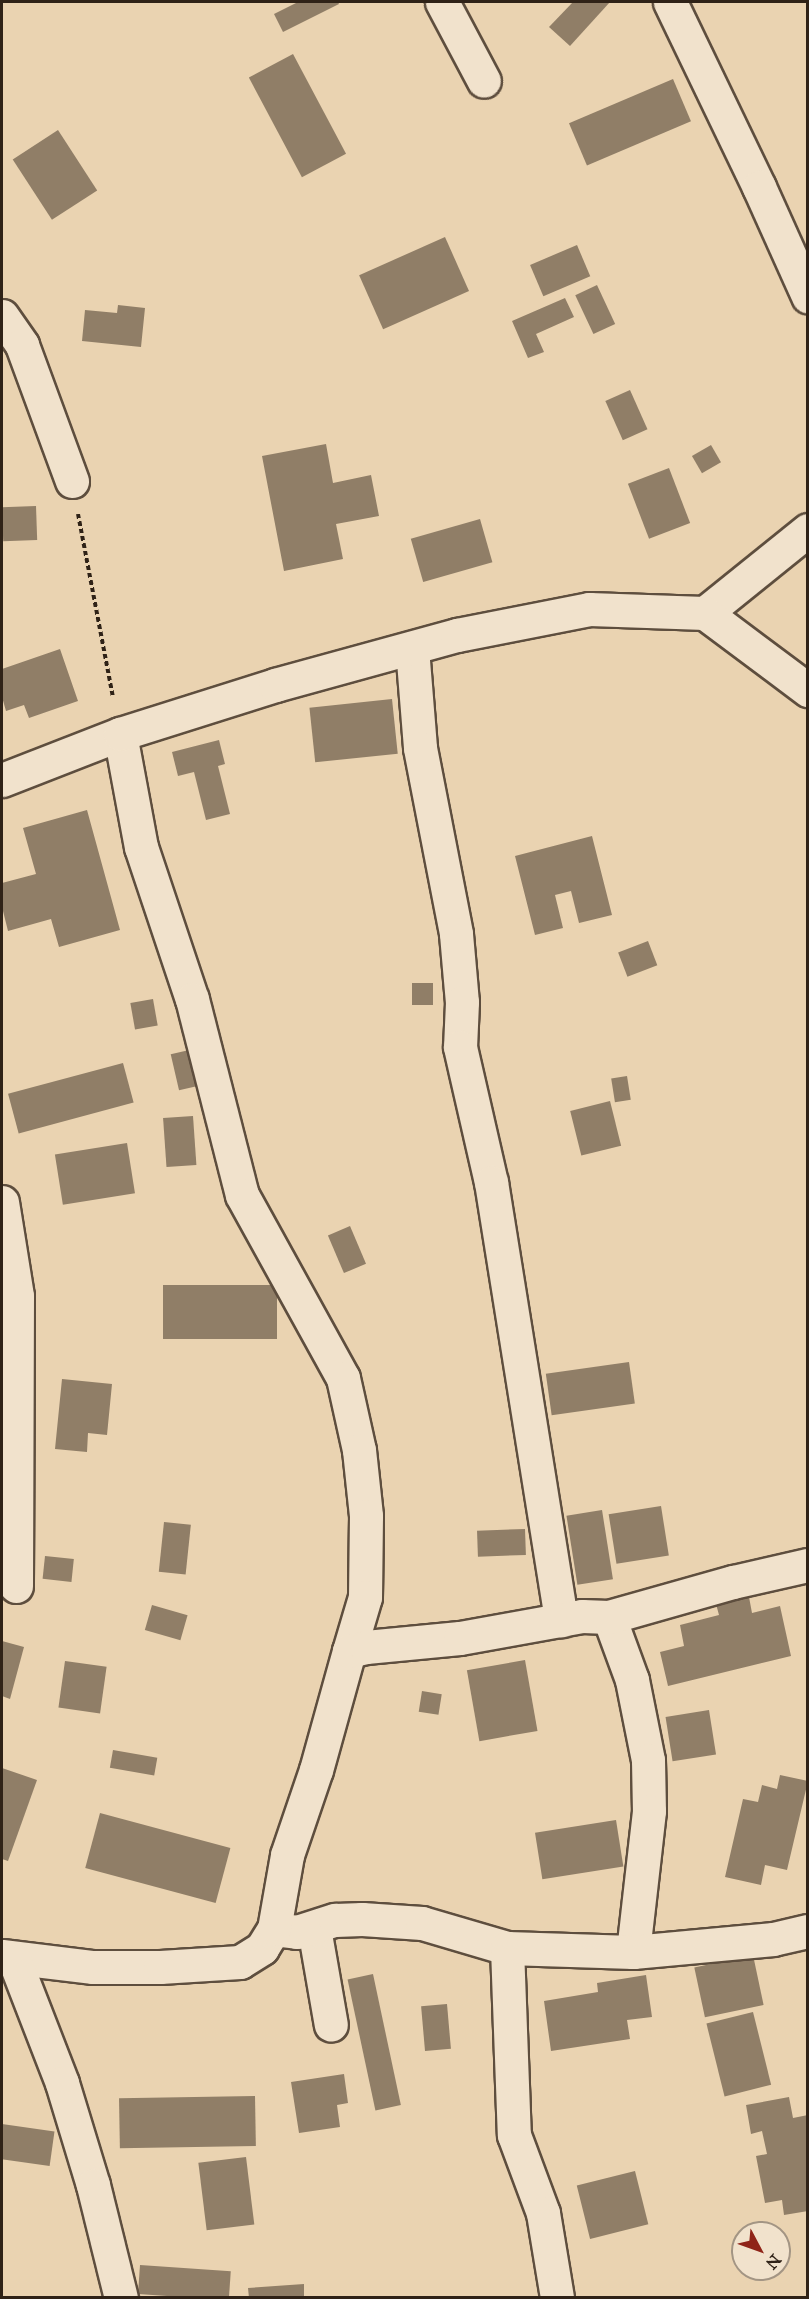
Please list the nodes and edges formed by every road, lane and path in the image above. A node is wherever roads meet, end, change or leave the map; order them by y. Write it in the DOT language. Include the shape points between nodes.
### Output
graph roads {
  1 [pos="442,2"];
  2 [pos="670,2"];
  3 [pos="484,81"];
  4 [pos="807,296"];
  5 [pos="2,316"];
  6 [pos="72,481"];
  7 [pos="807,530"];
  8 [pos="705,613"];
  9 [pos="412,648"];
  10 [pos="807,690"];
  11 [pos="120,734"];
  12 [pos="2,780"];
  13 [pos="2,1202"];
  14 [pos="807,1565"];
  15 [pos="16,1586"];
  16 [pos="609,1617"];
  17 [pos="561,1620"];
  18 [pos="349,1652"];
  19 [pos="314,1928"];
  20 [pos="274,1929"];
  21 [pos="807,1931"];
  22 [pos="507,1948"];
  23 [pos="633,1952"];
  24 [pos="8,1958"];
  25 [pos="331,2025"];
  26 [pos="121,2298"];
  27 [pos="557,2298"];
  1 -- 3 [label="street"];
  2 -- 4 [label="street"];
  5 -- 6 [label="street" via="22,345"];
  6 -- 11 [label="path"];
  7 -- 8 [label="street"];
  8 -- 9 [label="street" via="589,609 457,635"];
  8 -- 10 [label="street"];
  9 -- 11 [label="street" via="275,685"];
  9 -- 17 [label="street" via="420,748 456,934 462,1002 460,1047 491,1182"];
  11 -- 12 [label="street"];
  11 -- 18 [label="street" via="141,847 192,999 242,1195 343,1378 359,1450 366,1516 365,1596"];
  13 -- 15 [label="street" via="17,1296"];
  14 -- 16 [label="street"];
  16 -- 17 [label="street"];
  16 -- 23 [label="street" via="632,1680 648,1760 649,1811"];
  17 -- 18 [label="street"];
  18 -- 20 [label="street" via="287,1855"];
  19 -- 20 [label="street" via="297,1932"];
  19 -- 22 [label="street" via="335,1920 422,1923"];
  19 -- 25 [label="street"];
  20 -- 24 [label="street" via="262,1948 240,1962 93,1967"];
  21 -- 23 [label="street" via="773,1939"];
  22 -- 23 [label="street"];
  22 -- 27 [label="street" via="514,2135 543,2213"];
  24 -- 26 [label="street" via="62,2083"];
}
